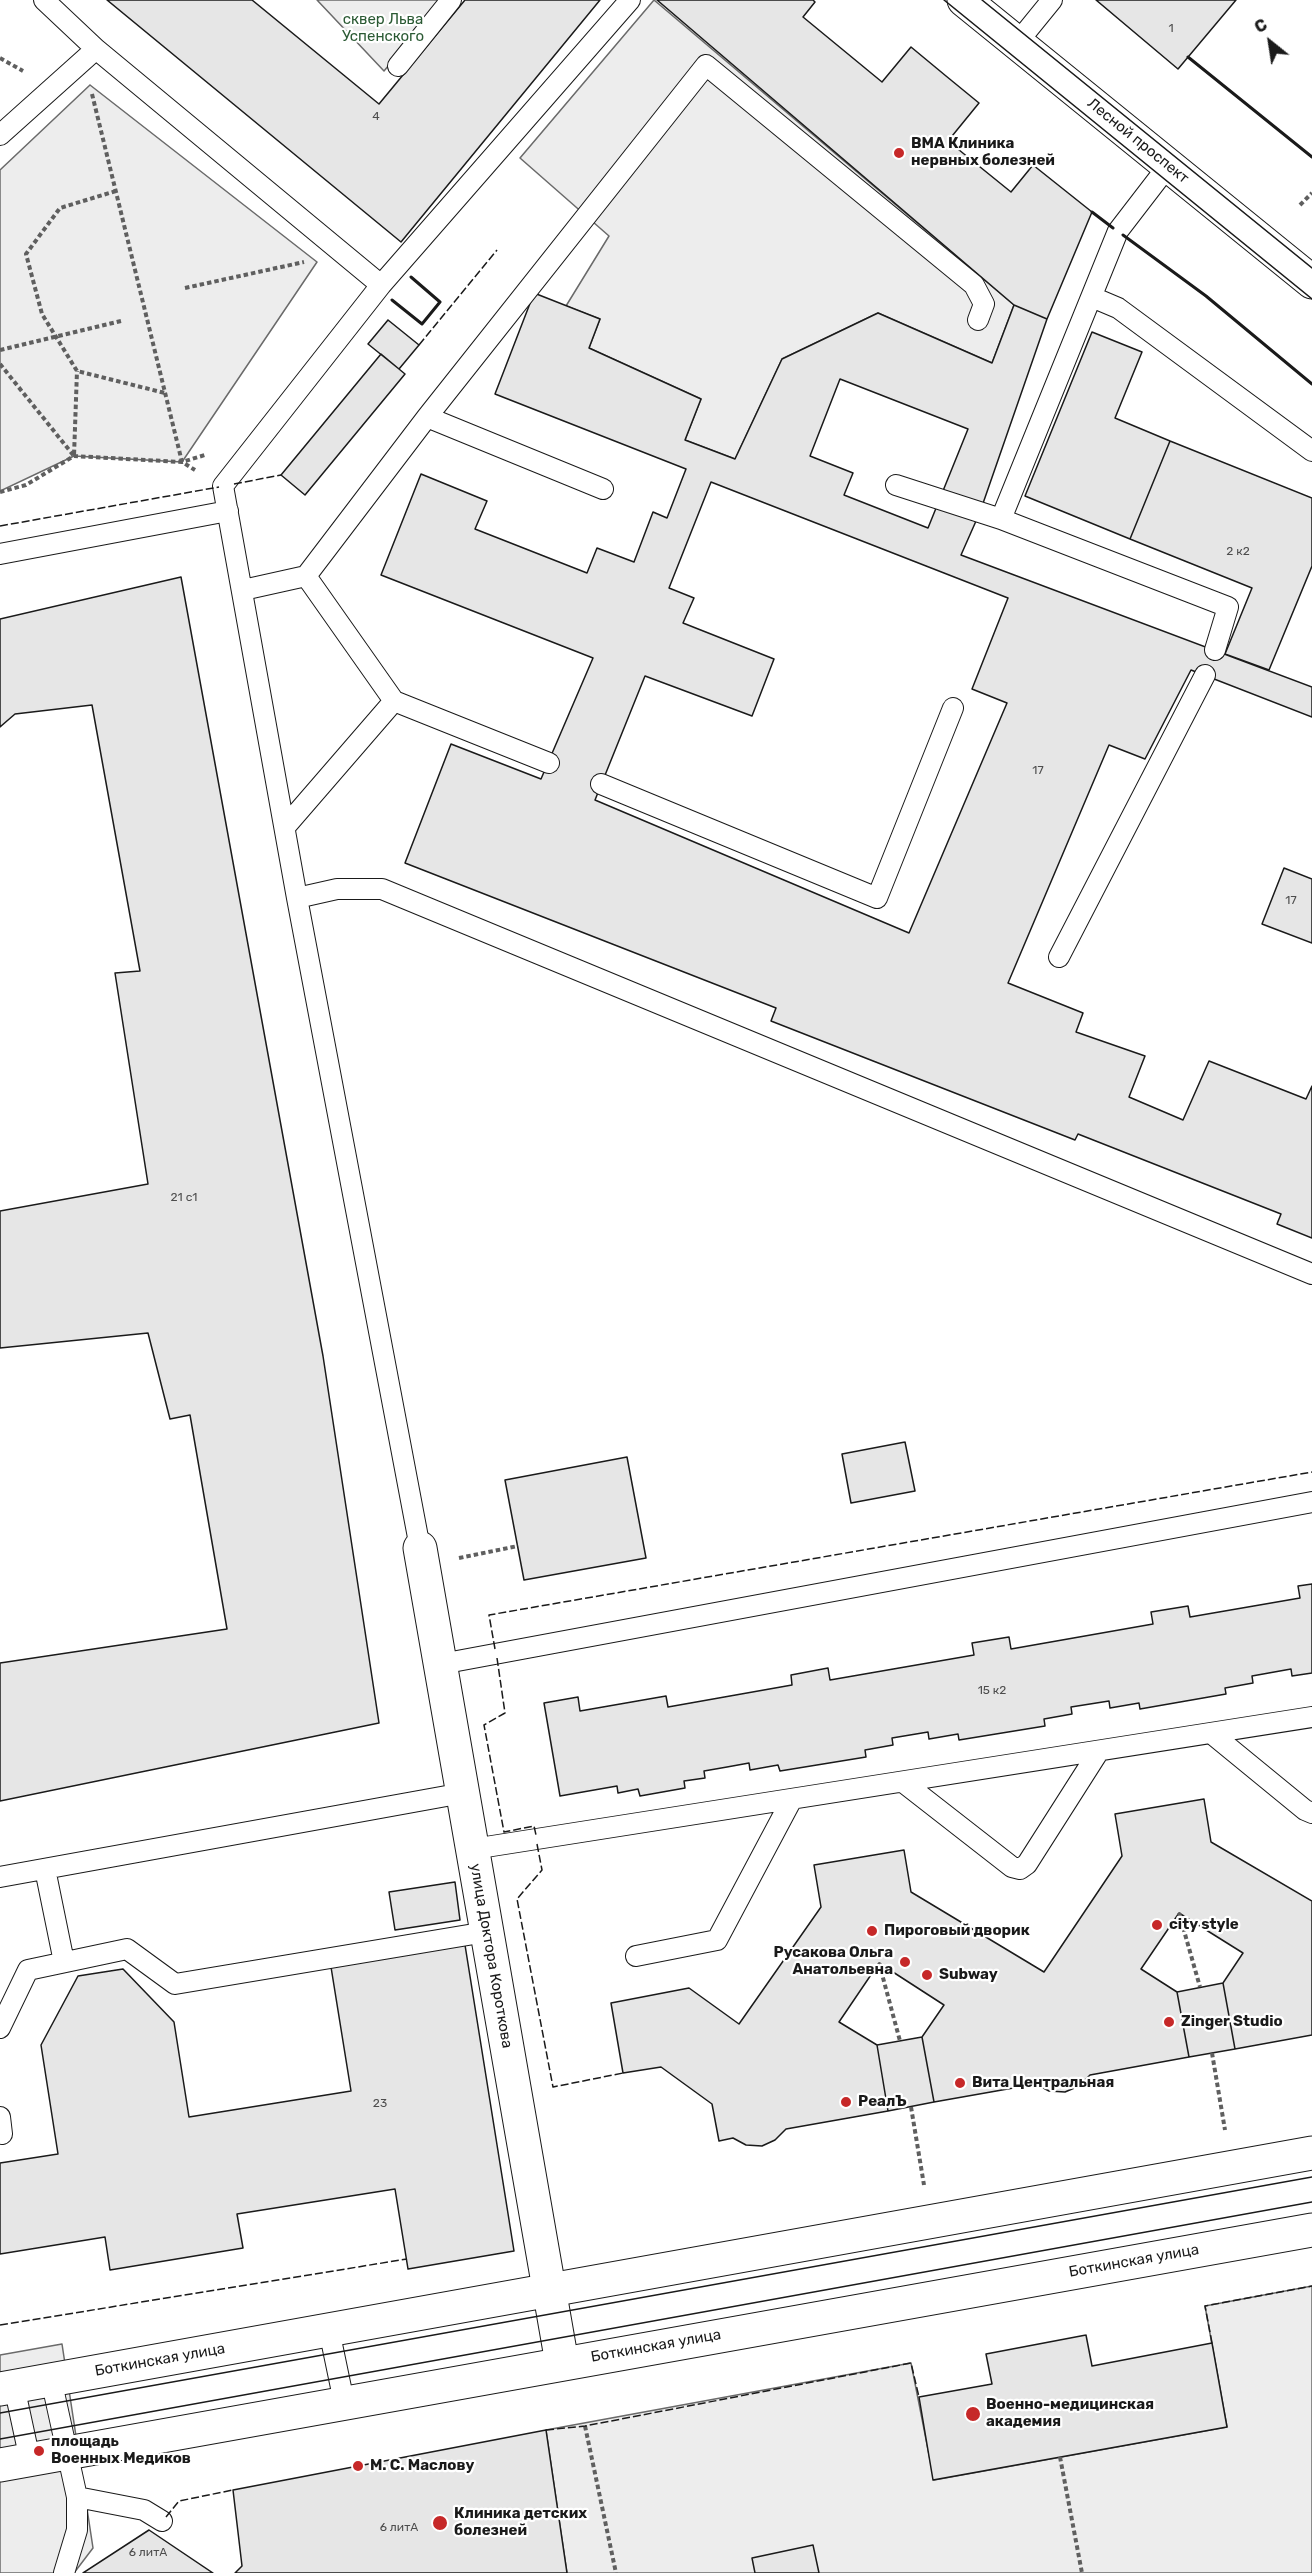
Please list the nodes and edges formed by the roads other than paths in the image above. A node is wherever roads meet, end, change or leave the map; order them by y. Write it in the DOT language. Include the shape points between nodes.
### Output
graph roads {
  1 [pos="44,0"];
  2 [pos="451,0"];
  3 [pos="630,0"];
  4 [pos="964,0"];
  5 [pos="1052,0"];
  6 [pos="1017,43"];
  7 [pos="96,50"];
  8 [pos="398,66"];
  9 [pos="0,135"];
  10 [pos="1168,166"];
  11 [pos="1312,282"];
  12 [pos="381,285"];
  13 [pos="1092,297"];
  14 [pos="978,320"];
  15 [pos="427,417"];
  16 [pos="1312,451"];
  17 [pos="896,485"];
  18 [pos="603,489"];
  19 [pos="228,511"];
  20 [pos="1001,519"];
  21 [pos="0,554"];
  22 [pos="306,576"];
  23 [pos="243,590"];
  24 [pos="1215,650"];
  25 [pos="1205,675"];
  26 [pos="394,701"];
  27 [pos="953,708"];
  28 [pos="549,763"];
  29 [pos="601,784"];
  30 [pos="285,827"];
  31 [pos="297,898"];
  32 [pos="1059,957"];
  33 [pos="1312,1274"];
  34 [pos="1312,1502"];
  35 [pos="422,1556"];
  36 [pos="441,1664"];
  37 [pos="1312,1717"];
  38 [pos="1211,1733"];
  39 [pos="1099,1751"];
  40 [pos="903,1782"];
  41 [pos="463,1793"];
  42 [pos="792,1799"];
  43 [pos="1312,1813"];
  44 [pos="473,1849"];
  45 [pos="45,1869"];
  46 [pos="0,1877"];
  47 [pos="486,1932"];
  48 [pos="636,1956"];
  49 [pos="64,1962"];
  50 [pos="0,2028"];
  51 [pos="1312,2153"];
  52 [pos="1312,2230"];
  53 [pos="549,2290"];
  54 [pos="329,2330"];
  55 [pos="562,2363"];
  56 [pos="51,2379"];
  57 [pos="7,2387"];
  58 [pos="344,2402"];
  59 [pos="67,2453"];
  60 [pos="15,2463"];
  61 [pos="77,2497"];
  62 [pos="162,2521"];
  63 [pos="64,2573"];
  1 -- 7 [label="lane"];
  2 -- 8 [label="lane"];
  3 -- 12 [label="lane"];
  4 -- 6 [label="main road, Лесной проспект"];
  5 -- 6 [label="lane"];
  6 -- 10 [label="main road, Лесной проспект"];
  7 -- 9 [label="lane"];
  7 -- 12 [label="lane"];
  10 -- 11 [label="main road, Лесной проспект"];
  10 -- 13 [label="lane" via="1118,231"];
  12 -- 19 [label="lane" via="223,486"];
  13 -- 16 [label="lane" via="1118,308"];
  13 -- 20 [label="lane"];
  14 -- 15 [label="lane" via="984,304 974,285 706,65"];
  15 -- 18 [label="lane"];
  15 -- 22 [label="lane"];
  17 -- 20 [label="lane"];
  19 -- 21 [label="lane"];
  19 -- 23 [label="lane"];
  20 -- 24 [label="lane" via="1228,607"];
  22 -- 23 [label="lane"];
  22 -- 26 [label="lane"];
  23 -- 30 [label="lane"];
  25 -- 32 [label="lane"];
  26 -- 28 [label="lane"];
  26 -- 30 [label="lane"];
  27 -- 29 [label="lane" via="877,898"];
  30 -- 31 [label="lane"];
  31 -- 33 [label="lane" via="337,889 382,889"];
  31 -- 35 [label="lane"];
  34 -- 36 [label="lane"];
  35 -- 36 [label="main road, улица Доктора Короткова"];
  36 -- 41 [label="main road, улица Доктора Короткова"];
  37 -- 38 [label="lane"];
  38 -- 39 [label="lane"];
  38 -- 43 [label="lane"];
  39 -- 40 [label="lane"];
  39 -- 40 [label="lane" via="1027,1864 1020,1869 1012,1867"];
  40 -- 42 [label="lane"];
  41 -- 44 [label="main road, улица Доктора Короткова"];
  41 -- 45 [label="lane"];
  42 -- 44 [label="lane"];
  42 -- 48 [label="lane" via="717,1940"];
  44 -- 47 [label="main road, улица Доктора Короткова"];
  45 -- 46 [label="lane"];
  45 -- 49 [label="lane"];
  47 -- 49 [label="lane" via="175,1984 127,1949"];
  47 -- 53 [label="main road, улица Доктора Короткова"];
  49 -- 50 [label="lane" via="28,1970"];
  51 -- 53 [label="main road, Боткинская улица"];
  52 -- 55 [label="main road, Боткинская улица"];
  53 -- 54 [label="main road, Боткинская улица"];
  53 -- 55 [label="main road, улица Доктора Короткова"];
  54 -- 56 [label="main road, Боткинская улица"];
  54 -- 58 [label="lane"];
  55 -- 58 [label="main road, Боткинская улица"];
  56 -- 57 [label="main road, Боткинская улица"];
  56 -- 59 [label="lane"];
  57 -- 60 [label="lane"];
  58 -- 59 [label="main road, Боткинская улица"];
  59 -- 60 [label="main road, Боткинская улица"];
  59 -- 61 [label="lane"];
  61 -- 62 [label="lane" via="144,2510"];
  61 -- 63 [label="lane" via="77,2530"];
}
